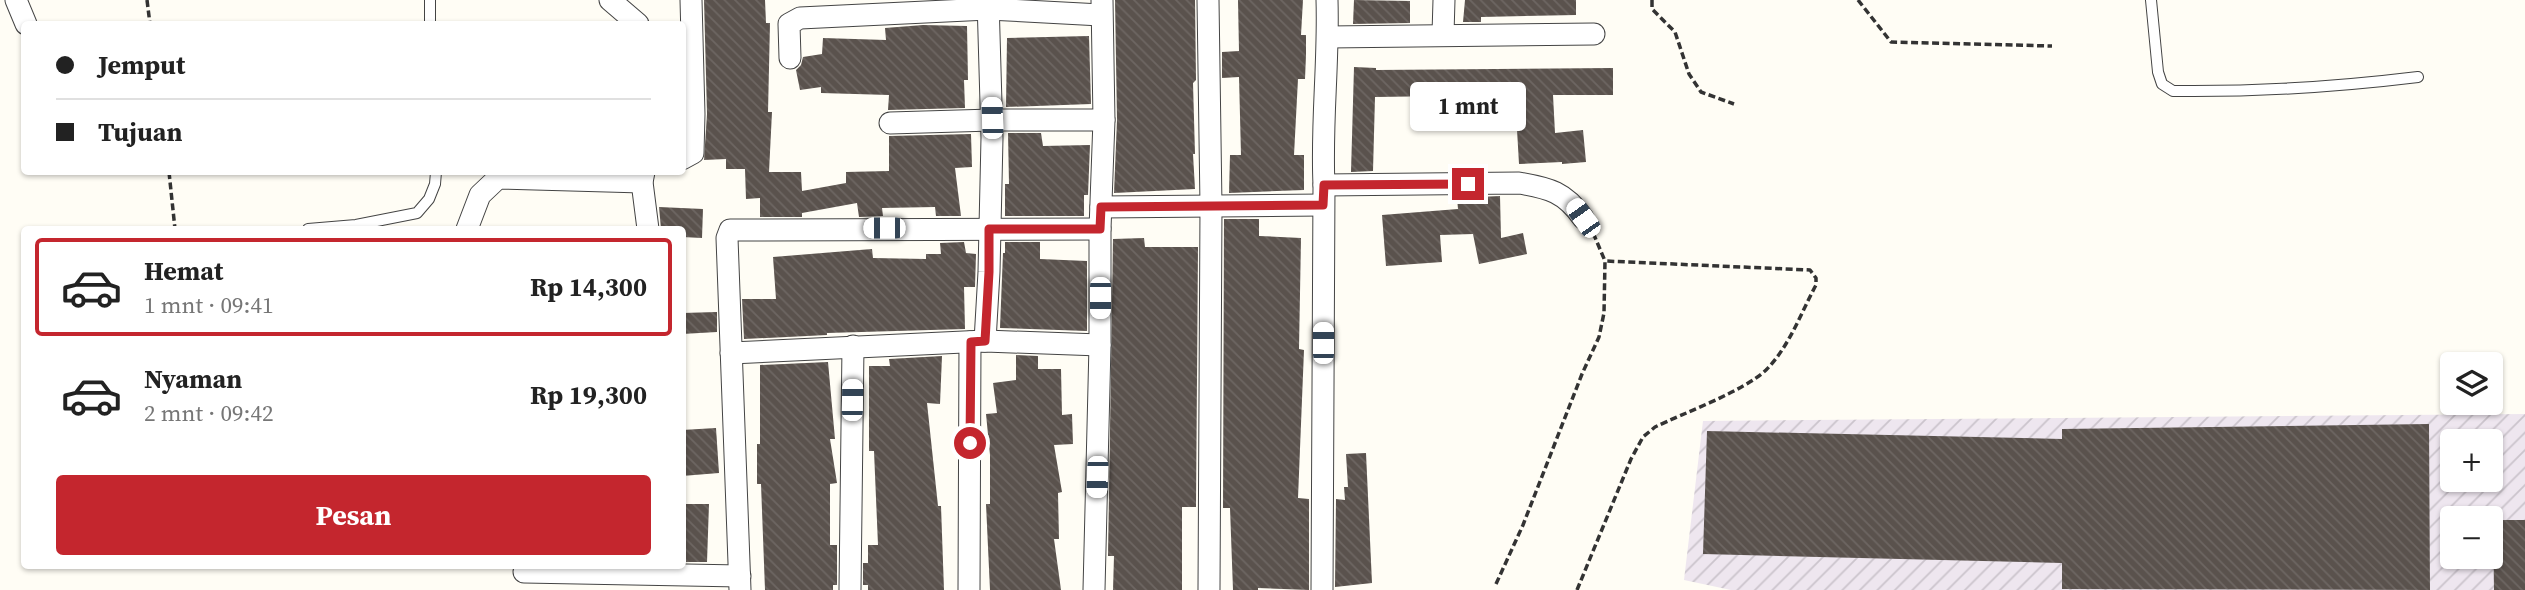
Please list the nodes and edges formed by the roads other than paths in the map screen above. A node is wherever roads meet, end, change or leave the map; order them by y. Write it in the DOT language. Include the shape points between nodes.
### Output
graph roads {
  1 [pos="16,0"];
  2 [pos="430,0"];
  3 [pos="610,0"];
  4 [pos="691,0"];
  5 [pos="1208,0"];
  6 [pos="1327,0"];
  7 [pos="1444,0"];
  8 [pos="2151,0"];
  9 [pos="988,5"];
  10 [pos="1101,8"];
  11 [pos="25,21"];
  12 [pos="430,21"];
  13 [pos="634,21"];
  14 [pos="1443,34"];
  15 [pos="1594,34"];
  16 [pos="1328,37"];
  17 [pos="790,58"];
  18 [pos="2418,77"];
  19 [pos="992,120"];
  20 [pos="1104,120"];
  21 [pos="890,124"];
  22 [pos="686,157"];
  23 [pos="436,175"];
  24 [pos="498,175"];
  25 [pos="643,177"];
  26 [pos="1324,195"];
  27 [pos="1211,206"];
  28 [pos="1100,218"];
  29 [pos="1583,218"];
  30 [pos="344,226"];
  31 [pos="468,226"];
  32 [pos="648,226"];
  33 [pos="989,229"];
  34 [pos="978,341"];
  35 [pos="1100,345"];
  36 [pos="853,346"];
  37 [pos="731,353"];
  38 [pos="524,572"];
  39 [pos="740,583"];
  40 [pos="850,590"];
  41 [pos="969,590"];
  42 [pos="1094,590"];
  43 [pos="1209,590"];
  44 [pos="1322,590"];
  1 -- 11 [label="street"];
  2 -- 12 [label="lane"];
  3 -- 13 [label="street"];
  4 -- 22 [label="street" via="695,114 693,153"];
  5 -- 27 [label="street"];
  6 -- 16 [label="street"];
  7 -- 14 [label="street"];
  8 -- 18 [label="lane" via="2158,72 2162,84 2173,91 2311,88"];
  9 -- 10 [label="street"];
  9 -- 17 [label="street" via="800,18 789,24"];
  9 -- 19 [label="street"];
  10 -- 20 [label="street"];
  14 -- 15 [label="street"];
  14 -- 16 [label="street"];
  16 -- 26 [label="street"];
  19 -- 20 [label="street"];
  19 -- 21 [label="street"];
  19 -- 33 [label="street"];
  20 -- 28 [label="street"];
  23 -- 30 [label="lane" via="429,199 417,213"];
  24 -- 25 [label="street"];
  24 -- 31 [label="street" via="480,195"];
  25 -- 32 [label="street"];
  26 -- 27 [label="street"];
  26 -- 29 [label="street" via="1519,183 1549,188 1573,203"];
  26 -- 44 [label="street"];
  27 -- 28 [label="street"];
  27 -- 43 [label="street"];
  28 -- 33 [label="street"];
  28 -- 35 [label="street"];
  33 -- 34 [label="street" via="989,272"];
  33 -- 37 [label="street" via="730,230"];
  34 -- 35 [label="street"];
  34 -- 36 [label="street"];
  34 -- 41 [label="street"];
  35 -- 42 [label="street"];
  36 -- 37 [label="street"];
  36 -- 40 [label="street"];
  37 -- 39 [label="street"];
  38 -- 39 [label="street"];
}
